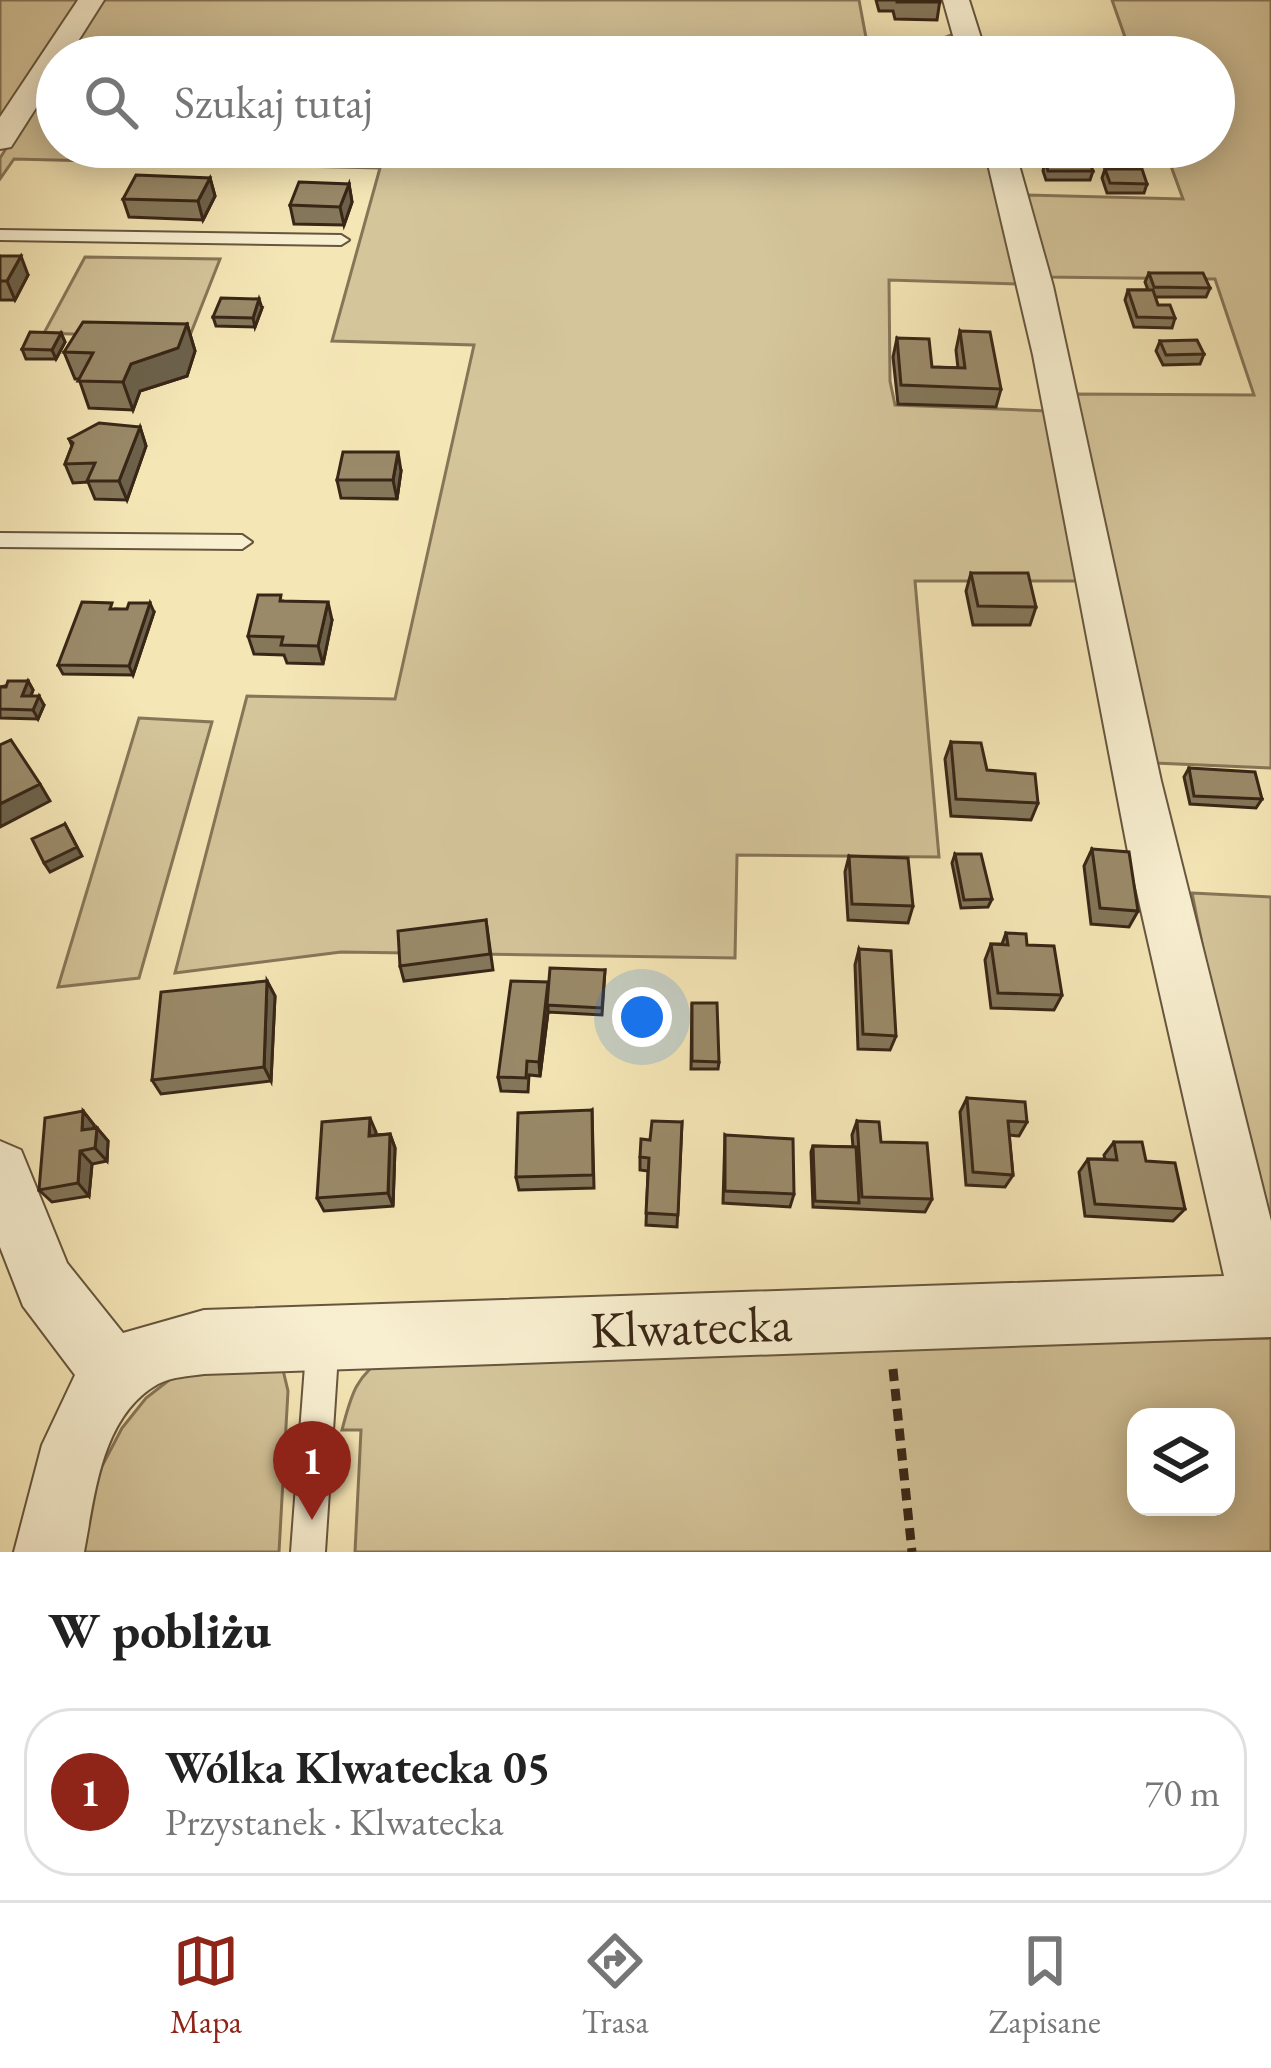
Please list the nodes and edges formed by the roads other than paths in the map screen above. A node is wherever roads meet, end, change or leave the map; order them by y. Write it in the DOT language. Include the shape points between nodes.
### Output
graph roads {
  1 [pos="92,0"];
  2 [pos="956,0"];
  3 [pos="68,36"];
  4 [pos="967,36"];
  5 [pos="36,85"];
  6 [pos="0,140"];
  7 [pos="1004,168"];
  8 [pos="0,235"];
  9 [pos="341,240"];
  10 [pos="0,540"];
  11 [pos="242,542"];
  12 [pos="0,1170"];
  13 [pos="1267,1307"];
  14 [pos="323,1338"];
  15 [pos="118,1375"];
  16 [pos="49,1552"];
  17 [pos="308,1552"];
  1 -- 3 [label="street"];
  2 -- 4 [label="street"];
  5 -- 6 [label="street"];
  7 -- 13 [label="street" via="1066,413 1184,988"];
  8 -- 9 [label="lane"];
  10 -- 11 [label="lane"];
  12 -- 15 [label="street" via="45,1284"];
  13 -- 14 [label="street, Klwatecka"];
  14 -- 15 [label="street, Klwatecka" via="204,1342 142,1358"];
  14 -- 17 [label="lane"];
  15 -- 16 [label="street" via="98,1396 70,1461"];
}
